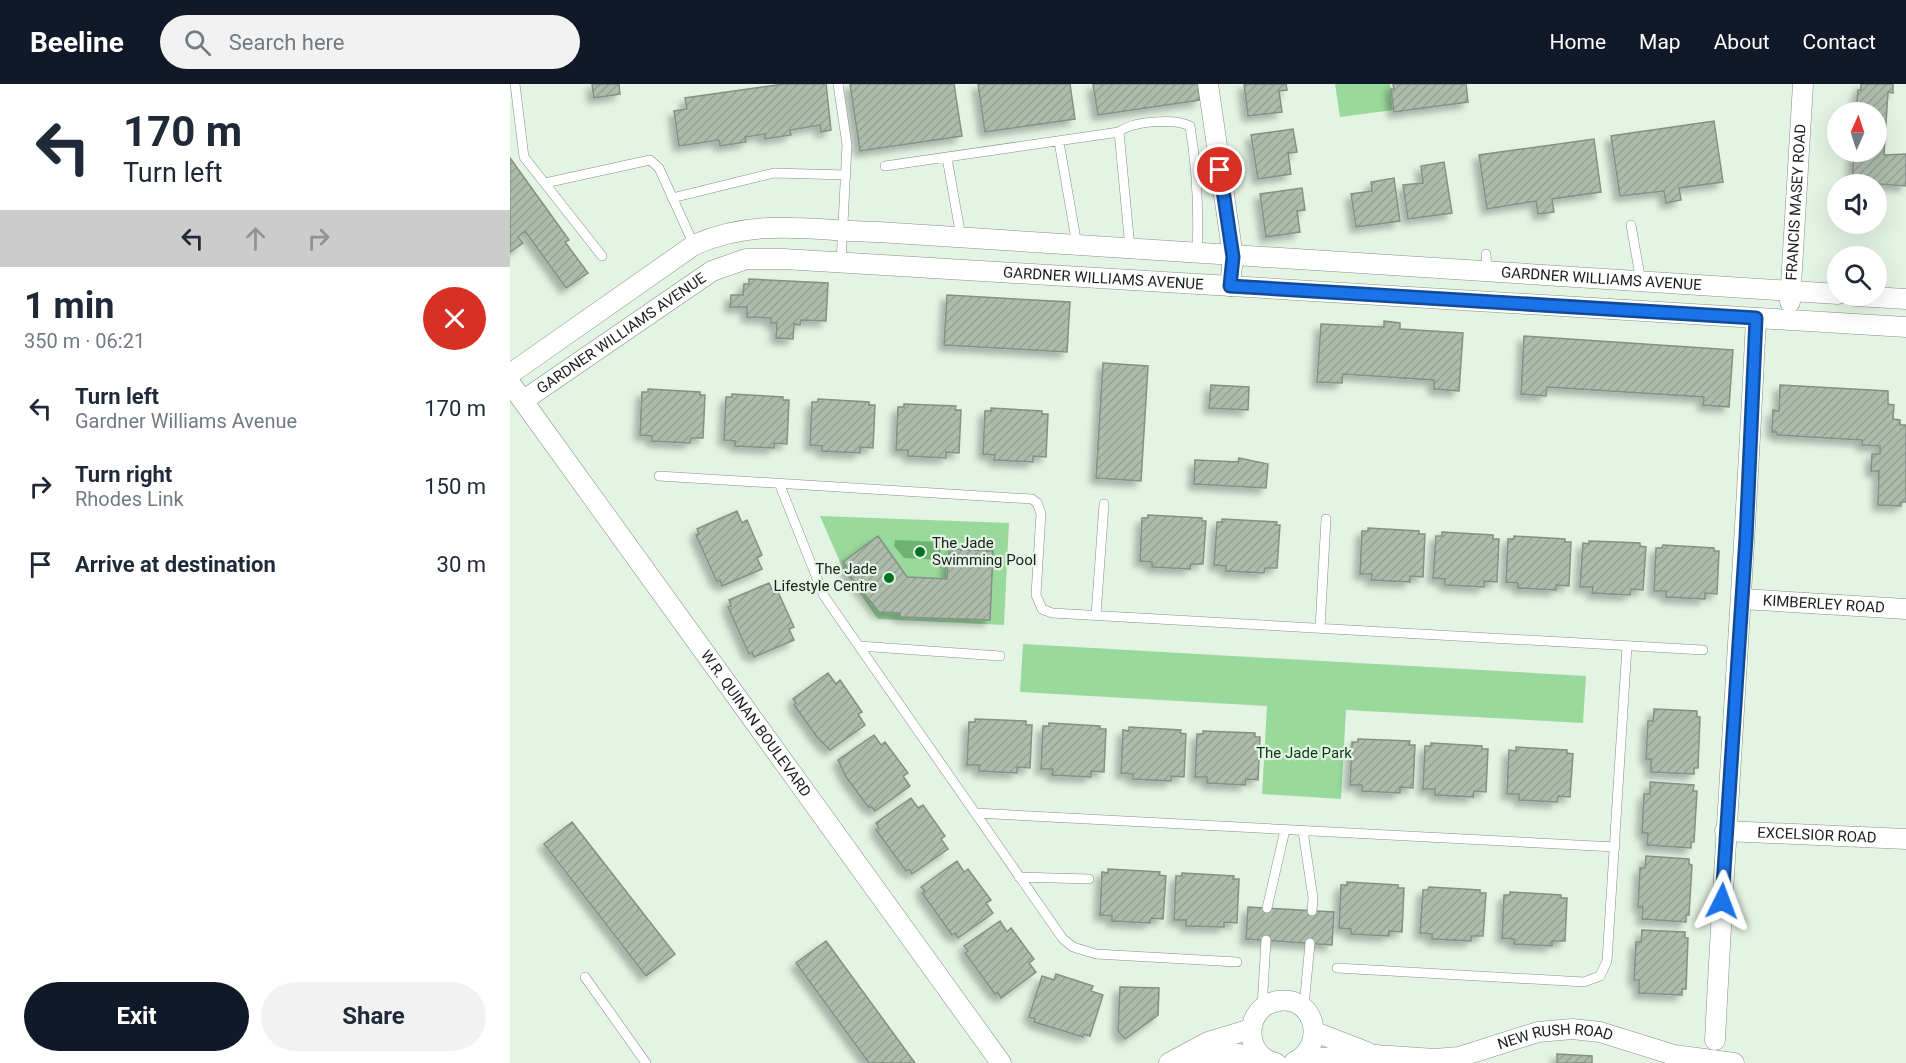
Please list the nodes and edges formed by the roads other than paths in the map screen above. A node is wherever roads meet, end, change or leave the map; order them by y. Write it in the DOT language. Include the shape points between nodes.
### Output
graph roads {
  1 [pos="514,84"];
  2 [pos="838,84"];
  3 [pos="1208,84"];
  4 [pos="1803,84"];
  5 [pos="1119,132"];
  6 [pos="1059,142"];
  7 [pos="947,158"];
  8 [pos="885,166"];
  9 [pos="846,175"];
  10 [pos="545,183"];
  11 [pos="672,198"];
  12 [pos="1631,225"];
  13 [pos="842,232"];
  14 [pos="961,237"];
  15 [pos="694,245"];
  16 [pos="1077,245"];
  17 [pos="1130,248"];
  18 [pos="1197,255"];
  19 [pos="603,256"];
  20 [pos="1233,257"];
  21 [pos="841,263"];
  22 [pos="1641,282"];
  23 [pos="1230,286"];
  24 [pos="1791,292"];
  25 [pos="1827,294"];
  26 [pos="1887,298"];
  27 [pos="1906,299"];
  28 [pos="1756,318"];
  29 [pos="1789,320"];
  30 [pos="586,321"];
  31 [pos="1906,327"];
  32 [pos="603,345"];
  33 [pos="510,374"];
  34 [pos="510,383"];
  35 [pos="524,400"];
  36 [pos="659,476"];
  37 [pos="779,483"];
  38 [pos="1104,504"];
  39 [pos="1326,519"];
  40 [pos="1742,599"];
  41 [pos="1906,609"];
  42 [pos="1096,615"];
  43 [pos="1320,628"];
  44 [pos="1626,645"];
  45 [pos="859,646"];
  46 [pos="1703,650"];
  47 [pos="1000,656"];
  48 [pos="975,813"];
  49 [pos="1285,830"];
  50 [pos="1303,831"];
  51 [pos="1725,831"];
  52 [pos="1906,839"];
  53 [pos="1615,847"];
  54 [pos="1019,877"];
  55 [pos="1089,879"];
  56 [pos="1267,908"];
  57 [pos="1312,911"];
  58 [pos="1266,940"];
  59 [pos="1310,943"];
  60 [pos="1237,962"];
  61 [pos="1338,968"];
  62 [pos="585,977"];
  63 [pos="1262,1007"];
  64 [pos="1304,1007"];
  65 [pos="1251,1029"];
  66 [pos="1315,1032"];
  67 [pos="1715,1040"];
  68 [pos="1375,1055"];
  69 [pos="1176,1059"];
  70 [pos="1269,1060"];
  71 [pos="1296,1061"];
  72 [pos="646,1063"];
  73 [pos="1001,1063"];
  74 [pos="1734,1063"];
  1 -- 10 [label="lane" via="524,157"];
  2 -- 9 [label="lane" via="847,145"];
  3 -- 20 [label="street"];
  4 -- 24 [label="street, FRANCIS MASEY ROAD"];
  5 -- 6 [label="lane"];
  5 -- 17 [label="lane"];
  5 -- 18 [label="lane" via="1127,125 1180,121 1190,126 1199,205"];
  6 -- 7 [label="lane"];
  6 -- 16 [label="lane"];
  7 -- 8 [label="lane"];
  7 -- 14 [label="lane"];
  9 -- 11 [label="lane" via="774,174"];
  9 -- 13 [label="lane"];
  10 -- 11 [label="lane" via="650,160 659,168"];
  10 -- 19 [label="lane"];
  11 -- 15 [label="lane"];
  12 -- 22 [label="lane"];
  13 -- 14 [label="street, GARDNER WILLIAMS AVENUE"];
  13 -- 15 [label="street, GARDNER WILLIAMS AVENUE" via="752,227 722,233"];
  13 -- 21 [label="lane"];
  14 -- 16 [label="street, GARDNER WILLIAMS AVENUE"];
  15 -- 30 [label="street, GARDNER WILLIAMS AVENUE"];
  16 -- 17 [label="street, GARDNER WILLIAMS AVENUE"];
  17 -- 18 [label="street, GARDNER WILLIAMS AVENUE"];
  18 -- 20 [label="street, GARDNER WILLIAMS AVENUE"];
  20 -- 22 [label="street, GARDNER WILLIAMS AVENUE" via="1487,263"];
  20 -- 23 [label="street"];
  21 -- 23 [label="street, GARDNER WILLIAMS AVENUE"];
  21 -- 32 [label="street, GARDNER WILLIAMS AVENUE" via="746,259 722,266"];
  22 -- 24 [label="street, GARDNER WILLIAMS AVENUE"];
  23 -- 28 [label="street, GARDNER WILLIAMS AVENUE"];
  24 -- 25 [label="street, GARDNER WILLIAMS AVENUE"];
  24 -- 29 [label="street, FRANCIS MASEY ROAD"];
  26 -- 27 [label="street"];
  28 -- 29 [label="street, GARDNER WILLIAMS AVENUE"];
  28 -- 40 [label="street"];
  29 -- 31 [label="street, GARDNER WILLIAMS AVENUE"];
  30 -- 32 [label="street"];
  30 -- 33 [label="street, GARDNER WILLIAMS AVENUE"];
  32 -- 35 [label="street, GARDNER WILLIAMS AVENUE"];
  34 -- 35 [label="street, W.R. QUINAN BOULEVARD"];
  35 -- 73 [label="street, W.R. QUINAN BOULEVARD"];
  36 -- 37 [label="lane"];
  37 -- 42 [label="lane" via="1032,499 1041,513 1038,603 1052,613"];
  37 -- 45 [label="lane" via="824,596"];
  38 -- 42 [label="lane"];
  39 -- 43 [label="lane"];
  40 -- 41 [label="street, KIMBERLEY ROAD"];
  40 -- 51 [label="street"];
  42 -- 43 [label="lane"];
  43 -- 44 [label="lane"];
  44 -- 46 [label="lane"];
  44 -- 53 [label="lane"];
  45 -- 47 [label="lane"];
  45 -- 48 [label="lane"];
  48 -- 49 [label="lane"];
  48 -- 54 [label="lane"];
  49 -- 50 [label="lane"];
  49 -- 56 [label="lane"];
  50 -- 53 [label="lane"];
  50 -- 57 [label="lane"];
  51 -- 52 [label="street, EXCELSIOR ROAD"];
  51 -- 67 [label="street"];
  53 -- 61 [label="lane" via="1607,962 1600,976 1584,982"];
  54 -- 55 [label="lane"];
  54 -- 60 [label="lane" via="1063,939 1084,952"];
  58 -- 63 [label="lane"];
  59 -- 64 [label="lane"];
  62 -- 72 [label="lane"];
  63 -- 64 [label="street" via="1279,1000"];
  63 -- 65 [label="street"];
  64 -- 66 [label="street"];
  65 -- 69 [label="street" via="1208,1042"];
  65 -- 70 [label="street" via="1251,1039"];
  66 -- 68 [label="street, NEW RUSH ROAD"];
  66 -- 71 [label="street, NEW RUSH ROAD" via="1313,1042"];
  68 -- 71 [label="street, NEW RUSH ROAD"];
  68 -- 74 [label="street, NEW RUSH ROAD" via="1459,1057 1538,1032 1572,1029 1600,1032 1674,1055"];
  69 -- 70 [label="street" via="1219,1053"];
}
